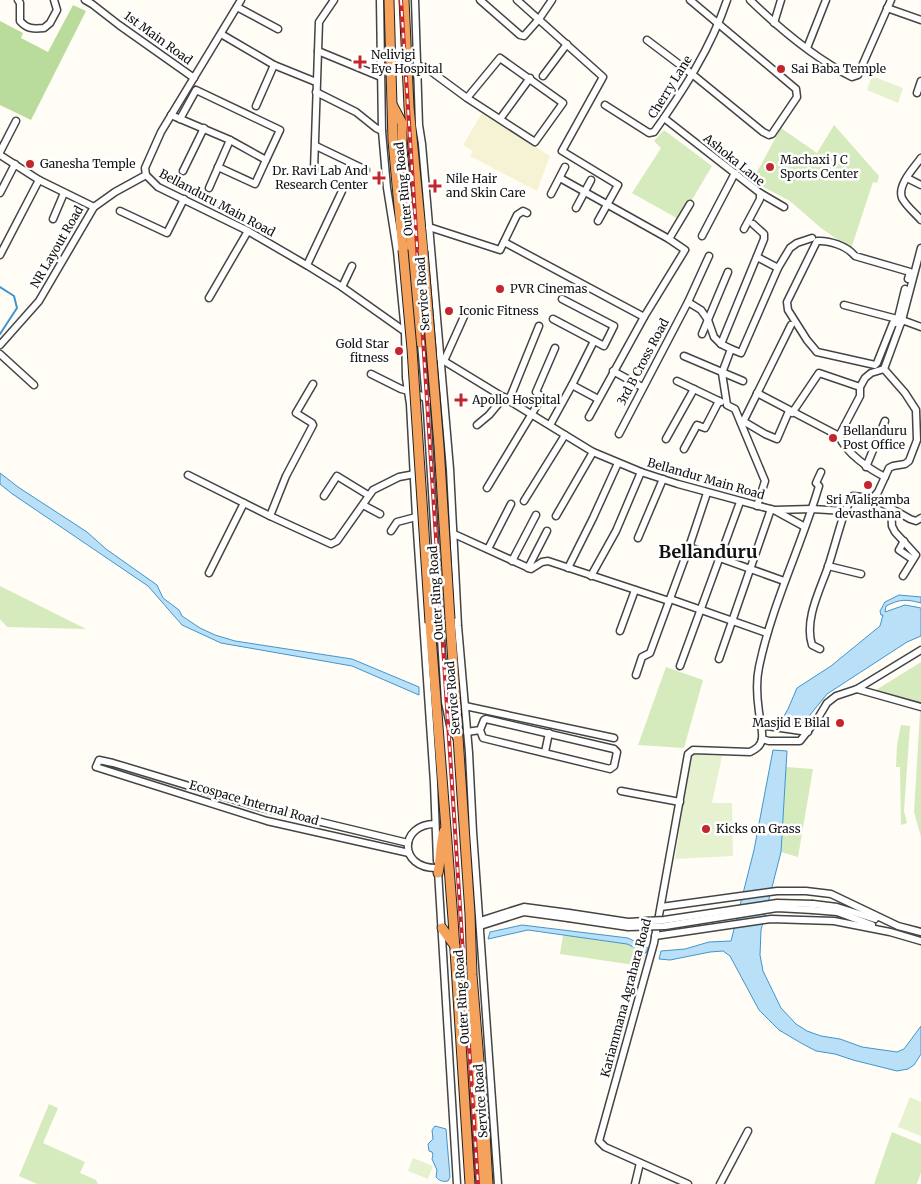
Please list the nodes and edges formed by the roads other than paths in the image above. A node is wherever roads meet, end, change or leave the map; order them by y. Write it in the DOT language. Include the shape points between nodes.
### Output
graph roads {
  1 [pos="18,0"];
  2 [pos="54,0"];
  3 [pos="85,0"];
  4 [pos="241,0"];
  5 [pos="334,0"];
  6 [pos="380,0"];
  7 [pos="389,0"];
  8 [pos="404,0"];
  9 [pos="415,0"];
  10 [pos="480,0"];
  11 [pos="517,0"];
  12 [pos="552,0"];
  13 [pos="690,0"];
  14 [pos="727,0"];
  15 [pos="750,0"];
  16 [pos="781,0"];
  17 [pos="826,0"];
  18 [pos="891,0"];
  19 [pos="237,7"];
  20 [pos="886,8"];
  21 [pos="539,19"];
  22 [pos="921,20"];
  23 [pos="774,23"];
  24 [pos="719,25"];
  25 [pos="278,29"];
  26 [pos="221,34"];
  27 [pos="647,40"];
  28 [pos="567,44"];
  29 [pos="386,48"];
  30 [pos="807,48"];
  31 [pos="318,51"];
  32 [pos="274,65"];
  33 [pos="418,66"];
  34 [pos="692,74"];
  35 [pos="543,76"];
  36 [pos="381,77"];
  37 [pos="194,78"];
  38 [pos="530,78"];
  39 [pos="921,80"];
  40 [pos="316,82"];
  41 [pos="316,92"];
  42 [pos="917,93"];
  43 [pos="467,98"];
  44 [pos="392,104"];
  45 [pos="606,105"];
  46 [pos="256,106"];
  47 [pos="171,115"];
  48 [pos="664,118"];
  49 [pos="180,119"];
  50 [pos="500,119"];
  51 [pos="414,120"];
  52 [pos="16,121"];
  53 [pos="204,128"];
  54 [pos="382,131"];
  55 [pos="230,140"];
  56 [pos="316,146"];
  57 [pos="0,154"];
  58 [pos="921,158"];
  59 [pos="266,160"];
  60 [pos="15,164"];
  61 [pos="218,167"];
  62 [pos="565,168"];
  63 [pos="314,170"];
  64 [pos="366,170"];
  65 [pos="183,171"];
  66 [pos="735,173"];
  67 [pos="146,175"];
  68 [pos="560,178"];
  69 [pos="907,178"];
  70 [pos="39,180"];
  71 [pos="591,180"];
  72 [pos="921,185"];
  73 [pos="209,188"];
  74 [pos="342,191"];
  75 [pos="584,191"];
  76 [pos="760,192"];
  77 [pos="0,193"];
  78 [pos="64,193"];
  79 [pos="551,194"];
  80 [pos="184,200"];
  81 [pos="608,204"];
  82 [pos="690,204"];
  83 [pos="94,207"];
  84 [pos="784,207"];
  85 [pos="576,208"];
  86 [pos="120,211"];
  87 [pos="527,213"];
  88 [pos="53,219"];
  89 [pos="921,220"];
  90 [pos="598,221"];
  91 [pos="753,224"];
  92 [pos="429,227"];
  93 [pos="744,229"];
  94 [pos="248,231"];
  95 [pos="702,236"];
  96 [pos="812,238"];
  97 [pos="669,239"];
  98 [pos="504,242"];
  99 [pos="921,248"];
  100 [pos="0,254"];
  101 [pos="709,256"];
  102 [pos="757,257"];
  103 [pos="307,265"];
  104 [pos="352,266"];
  105 [pos="778,268"];
  106 [pos="728,272"];
  107 [pos="342,287"];
  108 [pos="209,298"];
  109 [pos="562,299"];
  110 [pos="688,302"];
  111 [pos="844,305"];
  112 [pos="466,312"];
  113 [pos="644,317"];
  114 [pos="552,319"];
  115 [pos="708,320"];
  116 [pos="899,321"];
  117 [pos="790,324"];
  118 [pos="539,326"];
  119 [pos="921,328"];
  120 [pos="405,332"];
  121 [pos="702,334"];
  122 [pos="594,341"];
  123 [pos="421,343"];
  124 [pos="721,344"];
  125 [pos="0,345"];
  126 [pos="555,348"];
  127 [pos="731,349"];
  128 [pos="0,354"];
  129 [pos="684,356"];
  130 [pos="442,359"];
  131 [pos="884,369"];
  132 [pos="613,371"];
  133 [pos="722,373"];
  134 [pos="372,374"];
  135 [pos="677,381"];
  136 [pos="743,381"];
  137 [pos="313,384"];
  138 [pos="34,385"];
  139 [pos="572,386"];
  140 [pos="642,387"];
  141 [pos="860,387"];
  142 [pos="694,389"];
  143 [pos="407,391"];
  144 [pos="757,393"];
  145 [pos="426,398"];
  146 [pos="506,398"];
  147 [pos="598,398"];
  148 [pos="719,401"];
  149 [pos="727,405"];
  150 [pos="445,409"];
  151 [pos="919,411"];
  152 [pos="791,412"];
  153 [pos="532,415"];
  154 [pos="589,417"];
  155 [pos="885,421"];
  156 [pos="742,422"];
  157 [pos="550,425"];
  158 [pos="477,426"];
  159 [pos="619,434"];
  160 [pos="565,435"];
  161 [pos="838,436"];
  162 [pos="666,439"];
  163 [pos="919,441"];
  164 [pos="684,449"];
  165 [pos="593,452"];
  166 [pos="618,463"];
  167 [pos="866,467"];
  168 [pos="641,472"];
  169 [pos="820,472"];
  170 [pos="415,474"];
  171 [pos="188,475"];
  172 [pos="885,477"];
  173 [pos="663,479"];
  174 [pos="487,488"];
  175 [pos="707,492"];
  176 [pos="368,495"];
  177 [pos="324,496"];
  178 [pos="873,498"];
  179 [pos="524,500"];
  180 [pos="740,502"];
  181 [pos="244,503"];
  182 [pos="363,504"];
  183 [pos="511,504"];
  184 [pos="757,506"];
  185 [pos="812,508"];
  186 [pos="890,508"];
  187 [pos="773,510"];
  188 [pos="845,511"];
  189 [pos="380,514"];
  190 [pos="536,515"];
  191 [pos="270,516"];
  192 [pos="556,516"];
  193 [pos="416,517"];
  194 [pos="921,518"];
  195 [pos="805,527"];
  196 [pos="391,531"];
  197 [pos="546,531"];
  198 [pos="454,534"];
  199 [pos="638,538"];
  200 [pos="689,547"];
  201 [pos="488,549"];
  202 [pos="720,558"];
  203 [pos="512,560"];
  204 [pos="828,566"];
  205 [pos="528,568"];
  206 [pos="568,568"];
  207 [pos="751,568"];
  208 [pos="209,573"];
  209 [pos="861,574"];
  210 [pos="592,576"];
  211 [pos="903,576"];
  212 [pos="784,580"];
  213 [pos="635,590"];
  214 [pos="670,600"];
  215 [pos="700,610"];
  216 [pos="733,620"];
  217 [pos="620,631"];
  218 [pos="767,633"];
  219 [pos="820,649"];
  220 [pos="921,650"];
  221 [pos="720,659"];
  222 [pos="680,666"];
  223 [pos="636,674"];
  224 [pos="857,689"];
  225 [pos="465,706"];
  226 [pos="921,707"];
  227 [pos="764,726"];
  228 [pos="480,730"];
  229 [pos="467,732"];
  230 [pos="808,732"];
  231 [pos="549,733"];
  232 [pos="614,738"];
  233 [pos="765,740"];
  234 [pos="459,741"];
  235 [pos="545,752"];
  236 [pos="113,763"];
  237 [pos="133,769"];
  238 [pos="110,770"];
  239 [pos="130,777"];
  240 [pos="438,783"];
  241 [pos="188,786"];
  242 [pos="621,791"];
  243 [pos="185,796"];
  244 [pos="680,802"];
  245 [pos="255,806"];
  246 [pos="252,816"];
  247 [pos="435,824"];
  248 [pos="446,824"];
  249 [pos="408,843"];
  250 [pos="408,853"];
  251 [pos="470,854"];
  252 [pos="438,870"];
  253 [pos="661,907"];
  254 [pos="813,907"];
  255 [pos="480,924"];
  256 [pos="898,926"];
  257 [pos="442,928"];
  258 [pos="890,932"];
  259 [pos="921,932"];
  260 [pos="654,939"];
  261 [pos="921,941"];
  262 [pos="455,946"];
  263 [pos="471,955"];
  264 [pos="748,1131"];
  265 [pos="640,1163"];
  266 [pos="457,1184"];
  267 [pos="470,1184"];
  268 [pos="482,1184"];
  269 [pos="488,1184"];
  270 [pos="498,1184"];
  271 [pos="635,1184"];
  272 [pos="688,1184"];
  273 [pos="720,1184"];
  1 -- 2 [label="street" via="20,21 31,29 44,28 50,23 57,10"];
  3 -- 37 [label="street, 1st Main Road"];
  4 -- 19 [label="street, Bellanduru Main Road"];
  5 -- 31 [label="street" via="319,22"];
  6 -- 29 [label="street"];
  7 -- 29 [label="highway, Outer Ring Road"];
  8 -- 51 [label="highway, Outer Ring Road"];
  9 -- 33 [label="street, Service Road"];
  10 -- 21 [label="street" via="522,36"];
  11 -- 21 [label="street"];
  12 -- 21 [label="street"];
  13 -- 24 [label="street"];
  14 -- 24 [label="street, Cherry Lane"];
  15 -- 23 [label="street"];
  16 -- 23 [label="street"];
  17 -- 30 [label="street"];
  18 -- 20 [label="street"];
  19 -- 25 [label="street"];
  19 -- 26 [label="street, Bellanduru Main Road"];
  20 -- 22 [label="street"];
  20 -- 30 [label="street" via="858,75 851,77"];
  21 -- 28 [label="street"];
  23 -- 30 [label="street"];
  24 -- 34 [label="street, Cherry Lane"];
  24 -- 34 [label="street" via="796,89 797,97 769,135"];
  26 -- 32 [label="street"];
  26 -- 37 [label="street, Bellanduru Main Road"];
  27 -- 34 [label="street"];
  28 -- 35 [label="street"];
  28 -- 81 [label="street" via="603,77 562,152 618,185"];
  29 -- 36 [label="street"];
  29 -- 44 [label="highway, Outer Ring Road"];
  31 -- 36 [label="street"];
  31 -- 40 [label="street"];
  32 -- 40 [label="street"];
  32 -- 46 [label="street"];
  33 -- 43 [label="street" via="426,68"];
  33 -- 51 [label="street, Service Road"];
  34 -- 48 [label="street, Cherry Lane"];
  36 -- 54 [label="street"];
  37 -- 47 [label="street, Bellanduru Main Road"];
  38 -- 43 [label="street" via="500,58"];
  38 -- 50 [label="street"];
  38 -- 50 [label="street" via="563,103 535,142"];
  39 -- 42 [label="street"];
  40 -- 41 [label="street"];
  41 -- 54 [label="street" via="356,112"];
  41 -- 56 [label="street"];
  43 -- 50 [label="street"];
  44 -- 123 [label="highway" via="402,123"];
  44 -- 240 [label="highway, Outer Ring Road, bridge" via="412,349"];
  45 -- 48 [label="street, Cherry Lane" via="649,133 654,132"];
  47 -- 49 [label="street"];
  47 -- 67 [label="street, Bellanduru Main Road" via="149,156"];
  48 -- 66 [label="street, Ashoka Lane"];
  49 -- 53 [label="street"];
  49 -- 59 [label="street" via="196,90 280,130"];
  51 -- 92 [label="street, Service Road"];
  51 -- 234 [label="highway, Outer Ring Road, bridge"];
  52 -- 57 [label="street"];
  53 -- 55 [label="street"];
  53 -- 65 [label="street"];
  54 -- 120 [label="street"];
  55 -- 59 [label="street"];
  55 -- 61 [label="street"];
  56 -- 63 [label="street"];
  56 -- 64 [label="street"];
  57 -- 60 [label="street"];
  58 -- 69 [label="street"];
  59 -- 61 [label="street" via="255,184"];
  60 -- 70 [label="street"];
  60 -- 77 [label="street"];
  61 -- 73 [label="street"];
  62 -- 68 [label="street"];
  66 -- 76 [label="street, Ashoka Lane"];
  66 -- 95 [label="street"];
  67 -- 80 [label="street, Bellanduru Main Road" via="158,187"];
  67 -- 83 [label="street, NR Layout Road"];
  68 -- 75 [label="street"];
  68 -- 79 [label="street"];
  69 -- 72 [label="street"];
  69 -- 89 [label="street" via="901,194"];
  70 -- 78 [label="street"];
  70 -- 100 [label="street"];
  71 -- 75 [label="street"];
  74 -- 103 [label="street"];
  75 -- 81 [label="street"];
  75 -- 85 [label="street"];
  76 -- 84 [label="street"];
  76 -- 93 [label="street, Ashoka Lane" via="760,199"];
  78 -- 83 [label="street"];
  78 -- 88 [label="street"];
  80 -- 86 [label="street" via="167,233"];
  80 -- 94 [label="street, Bellanduru Main Road"];
  81 -- 90 [label="street"];
  81 -- 97 [label="street"];
  82 -- 97 [label="street"];
  83 -- 125 [label="street, NR Layout Road" via="39,301"];
  87 -- 98 [label="street" via="523,211 517,215"];
  91 -- 102 [label="street" via="764,234"];
  92 -- 98 [label="street" via="500,250"];
  92 -- 130 [label="street, Service Road"];
  94 -- 103 [label="street, Bellanduru Main Road"];
  94 -- 108 [label="street"];
  96 -- 105 [label="street" via="790,248"];
  97 -- 113 [label="street" via="685,250"];
  98 -- 113 [label="street"];
  99 -- 116 [label="street"];
  101 -- 110 [label="street, 3rd B Cross Road"];
  102 -- 105 [label="street"];
  102 -- 124 [label="street"];
  103 -- 107 [label="street, Bellanduru Main Road"];
  104 -- 107 [label="street"];
  105 -- 127 [label="street" via="742,353"];
  106 -- 115 [label="street"];
  107 -- 120 [label="street, Bellanduru Main Road"];
  109 -- 122 [label="street" via="614,326 604,346"];
  110 -- 115 [label="street" via="701,310"];
  110 -- 140 [label="street, 3rd B Cross Road"];
  111 -- 116 [label="street"];
  112 -- 130 [label="street"];
  113 -- 132 [label="street"];
  114 -- 122 [label="street"];
  115 -- 121 [label="street"];
  115 -- 124 [label="street" via="714,338"];
  116 -- 116 [label="street" via="893,322 875,365 814,349 788,310 787,302 817,242 825,241 851,251 855,256 910,272"];
  116 -- 119 [label="street"];
  116 -- 131 [label="street"];
  117 -- 144 [label="street"];
  118 -- 146 [label="street"];
  120 -- 123 [label="street, Bellanduru Main Road"];
  120 -- 143 [label="street"];
  122 -- 139 [label="street"];
  123 -- 130 [label="street, Bellandur Main Road"];
  123 -- 145 [label="street"];
  124 -- 127 [label="street"];
  126 -- 153 [label="street" via="536,392 542,397"];
  127 -- 133 [label="street"];
  128 -- 138 [label="street"];
  129 -- 133 [label="street"];
  130 -- 146 [label="street, Bellandur Main Road"];
  130 -- 150 [label="street, Service Road"];
  131 -- 141 [label="street" via="871,373"];
  131 -- 151 [label="street"];
  132 -- 140 [label="street"];
  132 -- 147 [label="street"];
  133 -- 136 [label="street"];
  133 -- 149 [label="street"];
  134 -- 143 [label="street"];
  135 -- 142 [label="street"];
  137 -- 191 [label="street" via="296,413 313,425 286,476"];
  139 -- 147 [label="street"];
  139 -- 157 [label="street"];
  140 -- 159 [label="street, 3rd B Cross Road"];
  141 -- 152 [label="street" via="819,373"];
  141 -- 161 [label="street" via="860,396"];
  142 -- 148 [label="street"];
  142 -- 162 [label="street"];
  143 -- 145 [label="street"];
  143 -- 170 [label="street"];
  144 -- 152 [label="street"];
  144 -- 156 [label="street"];
  145 -- 150 [label="street"];
  145 -- 234 [label="street" via="445,702 450,725"];
  146 -- 153 [label="street, Bellandur Main Road"];
  146 -- 158 [label="street"];
  147 -- 154 [label="street"];
  148 -- 149 [label="street"];
  148 -- 164 [label="street" via="705,428 697,425"];
  149 -- 156 [label="street" via="735,409"];
  150 -- 198 [label="street, Service Road"];
  151 -- 163 [label="street"];
  152 -- 156 [label="street" via="777,439"];
  152 -- 161 [label="street"];
  153 -- 157 [label="street, Bellandur Main Road"];
  153 -- 174 [label="street"];
  155 -- 167 [label="street"];
  156 -- 184 [label="street" via="765,481"];
  157 -- 160 [label="street, Bellandur Main Road"];
  160 -- 165 [label="street, Bellandur Main Road"];
  160 -- 179 [label="street"];
  161 -- 167 [label="street"];
  163 -- 172 [label="street" via="909,461 889,468"];
  165 -- 166 [label="street, Bellandur Main Road"];
  165 -- 192 [label="street"];
  166 -- 168 [label="street, Bellandur Main Road"];
  166 -- 206 [label="street"];
  167 -- 172 [label="street"];
  168 -- 173 [label="street, Bellandur Main Road"];
  168 -- 210 [label="street" via="616,531"];
  169 -- 185 [label="street"];
  170 -- 176 [label="street" via="384,484"];
  170 -- 193 [label="street"];
  171 -- 181 [label="street"];
  172 -- 178 [label="street"];
  173 -- 175 [label="street, Bellandur Main Road"];
  173 -- 199 [label="street"];
  175 -- 180 [label="street, Bellandur Main Road"];
  175 -- 200 [label="street"];
  176 -- 177 [label="street" via="337,476"];
  176 -- 182 [label="street"];
  178 -- 186 [label="street"];
  178 -- 188 [label="street" via="853,496"];
  180 -- 184 [label="street, Bellandur Main Road"];
  180 -- 202 [label="street"];
  181 -- 191 [label="street"];
  181 -- 208 [label="street"];
  182 -- 189 [label="street"];
  182 -- 191 [label="street" via="334,544 314,538"];
  183 -- 201 [label="street"];
  184 -- 187 [label="street, Bellandur Main Road"];
  185 -- 187 [label="street"];
  185 -- 188 [label="street"];
  185 -- 195 [label="street"];
  186 -- 194 [label="street" via="916,521"];
  186 -- 211 [label="street" via="895,532 916,555"];
  187 -- 195 [label="street, Bellandur Main Road"];
  187 -- 207 [label="street"];
  188 -- 204 [label="street"];
  190 -- 203 [label="street"];
  193 -- 196 [label="street" via="397,522"];
  193 -- 240 [label="street"];
  195 -- 212 [label="street"];
  197 -- 205 [label="street"];
  198 -- 201 [label="street"];
  198 -- 225 [label="street, Service Road"];
  200 -- 202 [label="street"];
  200 -- 214 [label="street"];
  201 -- 203 [label="street"];
  202 -- 207 [label="street"];
  202 -- 215 [label="street"];
  203 -- 205 [label="street"];
  204 -- 209 [label="street"];
  204 -- 219 [label="street" via="811,622 812,645"];
  205 -- 206 [label="street" via="534,569 548,561"];
  206 -- 210 [label="street"];
  207 -- 212 [label="street"];
  207 -- 216 [label="street"];
  210 -- 213 [label="street"];
  212 -- 218 [label="street"];
  213 -- 214 [label="street"];
  213 -- 217 [label="street"];
  214 -- 215 [label="street"];
  214 -- 223 [label="street" via="650,653 642,657"];
  215 -- 216 [label="street"];
  215 -- 222 [label="street"];
  216 -- 218 [label="street"];
  216 -- 221 [label="street"];
  218 -- 227 [label="street" via="759,669 758,710"];
  220 -- 224 [label="street"];
  224 -- 226 [label="street"];
  224 -- 230 [label="street" via="836,696 827,703"];
  225 -- 229 [label="street, Service Road"];
  225 -- 232 [label="street"];
  227 -- 230 [label="street"];
  227 -- 233 [label="street"];
  228 -- 229 [label="street"];
  228 -- 231 [label="street" via="486,719"];
  228 -- 235 [label="street" via="483,738"];
  229 -- 251 [label="street, Service Road"];
  230 -- 233 [label="street" via="800,741"];
  231 -- 235 [label="street"];
  231 -- 235 [label="street" via="617,752 614,766 610,769"];
  233 -- 244 [label="street, Kariammana Agrahara Road" via="750,752 693,750 688,754"];
  234 -- 251 [label="highway, Outer Ring Road"];
  236 -- 237 [label="street, Ecospace Internal Road"];
  236 -- 238 [label="street"];
  236 -- 238 [label="street, Ecospace Internal Road" via="98,764"];
  237 -- 239 [label="street"];
  237 -- 241 [label="street, Ecospace Internal Road"];
  238 -- 239 [label="street, Ecospace Internal Road"];
  239 -- 243 [label="street, Ecospace Internal Road"];
  240 -- 247 [label="street"];
  240 -- 248 [label="highway, Outer Ring Road"];
  241 -- 243 [label="street"];
  241 -- 245 [label="street, Ecospace Internal Road"];
  242 -- 244 [label="street"];
  243 -- 246 [label="street, Ecospace Internal Road"];
  244 -- 253 [label="street, Kariammana Agrahara Road"];
  245 -- 246 [label="street"];
  245 -- 249 [label="street, Ecospace Internal Road"];
  246 -- 250 [label="street, Ecospace Internal Road"];
  247 -- 249 [label="street" via="415,831"];
  247 -- 252 [label="street"];
  248 -- 252 [label="highway"];
  248 -- 262 [label="highway, Outer Ring Road"];
  249 -- 250 [label="street"];
  250 -- 252 [label="street, Ecospace Internal Road" via="417,863"];
  251 -- 255 [label="street, Service Road"];
  251 -- 263 [label="highway, Outer Ring Road"];
  252 -- 257 [label="street"];
  253 -- 256 [label="street" via="777,891 806,891 831,894"];
  253 -- 260 [label="street, Kariammana Agrahara Road"];
  254 -- 255 [label="street, bridge" via="777,908 665,926 628,927 569,915 524,912"];
  254 -- 256 [label="street" via="838,907"];
  254 -- 258 [label="street" via="837,912"];
  255 -- 270 [label="street, Service Road"];
  256 -- 259 [label="street"];
  257 -- 262 [label="highway"];
  257 -- 266 [label="street"];
  258 -- 260 [label="street" via="834,921 771,919"];
  258 -- 261 [label="street"];
  260 -- 265 [label="street, Kariammana Agrahara Road" via="599,1141"];
  262 -- 267 [label="highway, Outer Ring Road"];
  263 -- 268 [label="highway" via="466,978"];
  263 -- 269 [label="highway, Outer Ring Road"];
  264 -- 273 [label="street"];
  265 -- 271 [label="street"];
  265 -- 272 [label="street, Kariammana Agrahara Road"];
}
